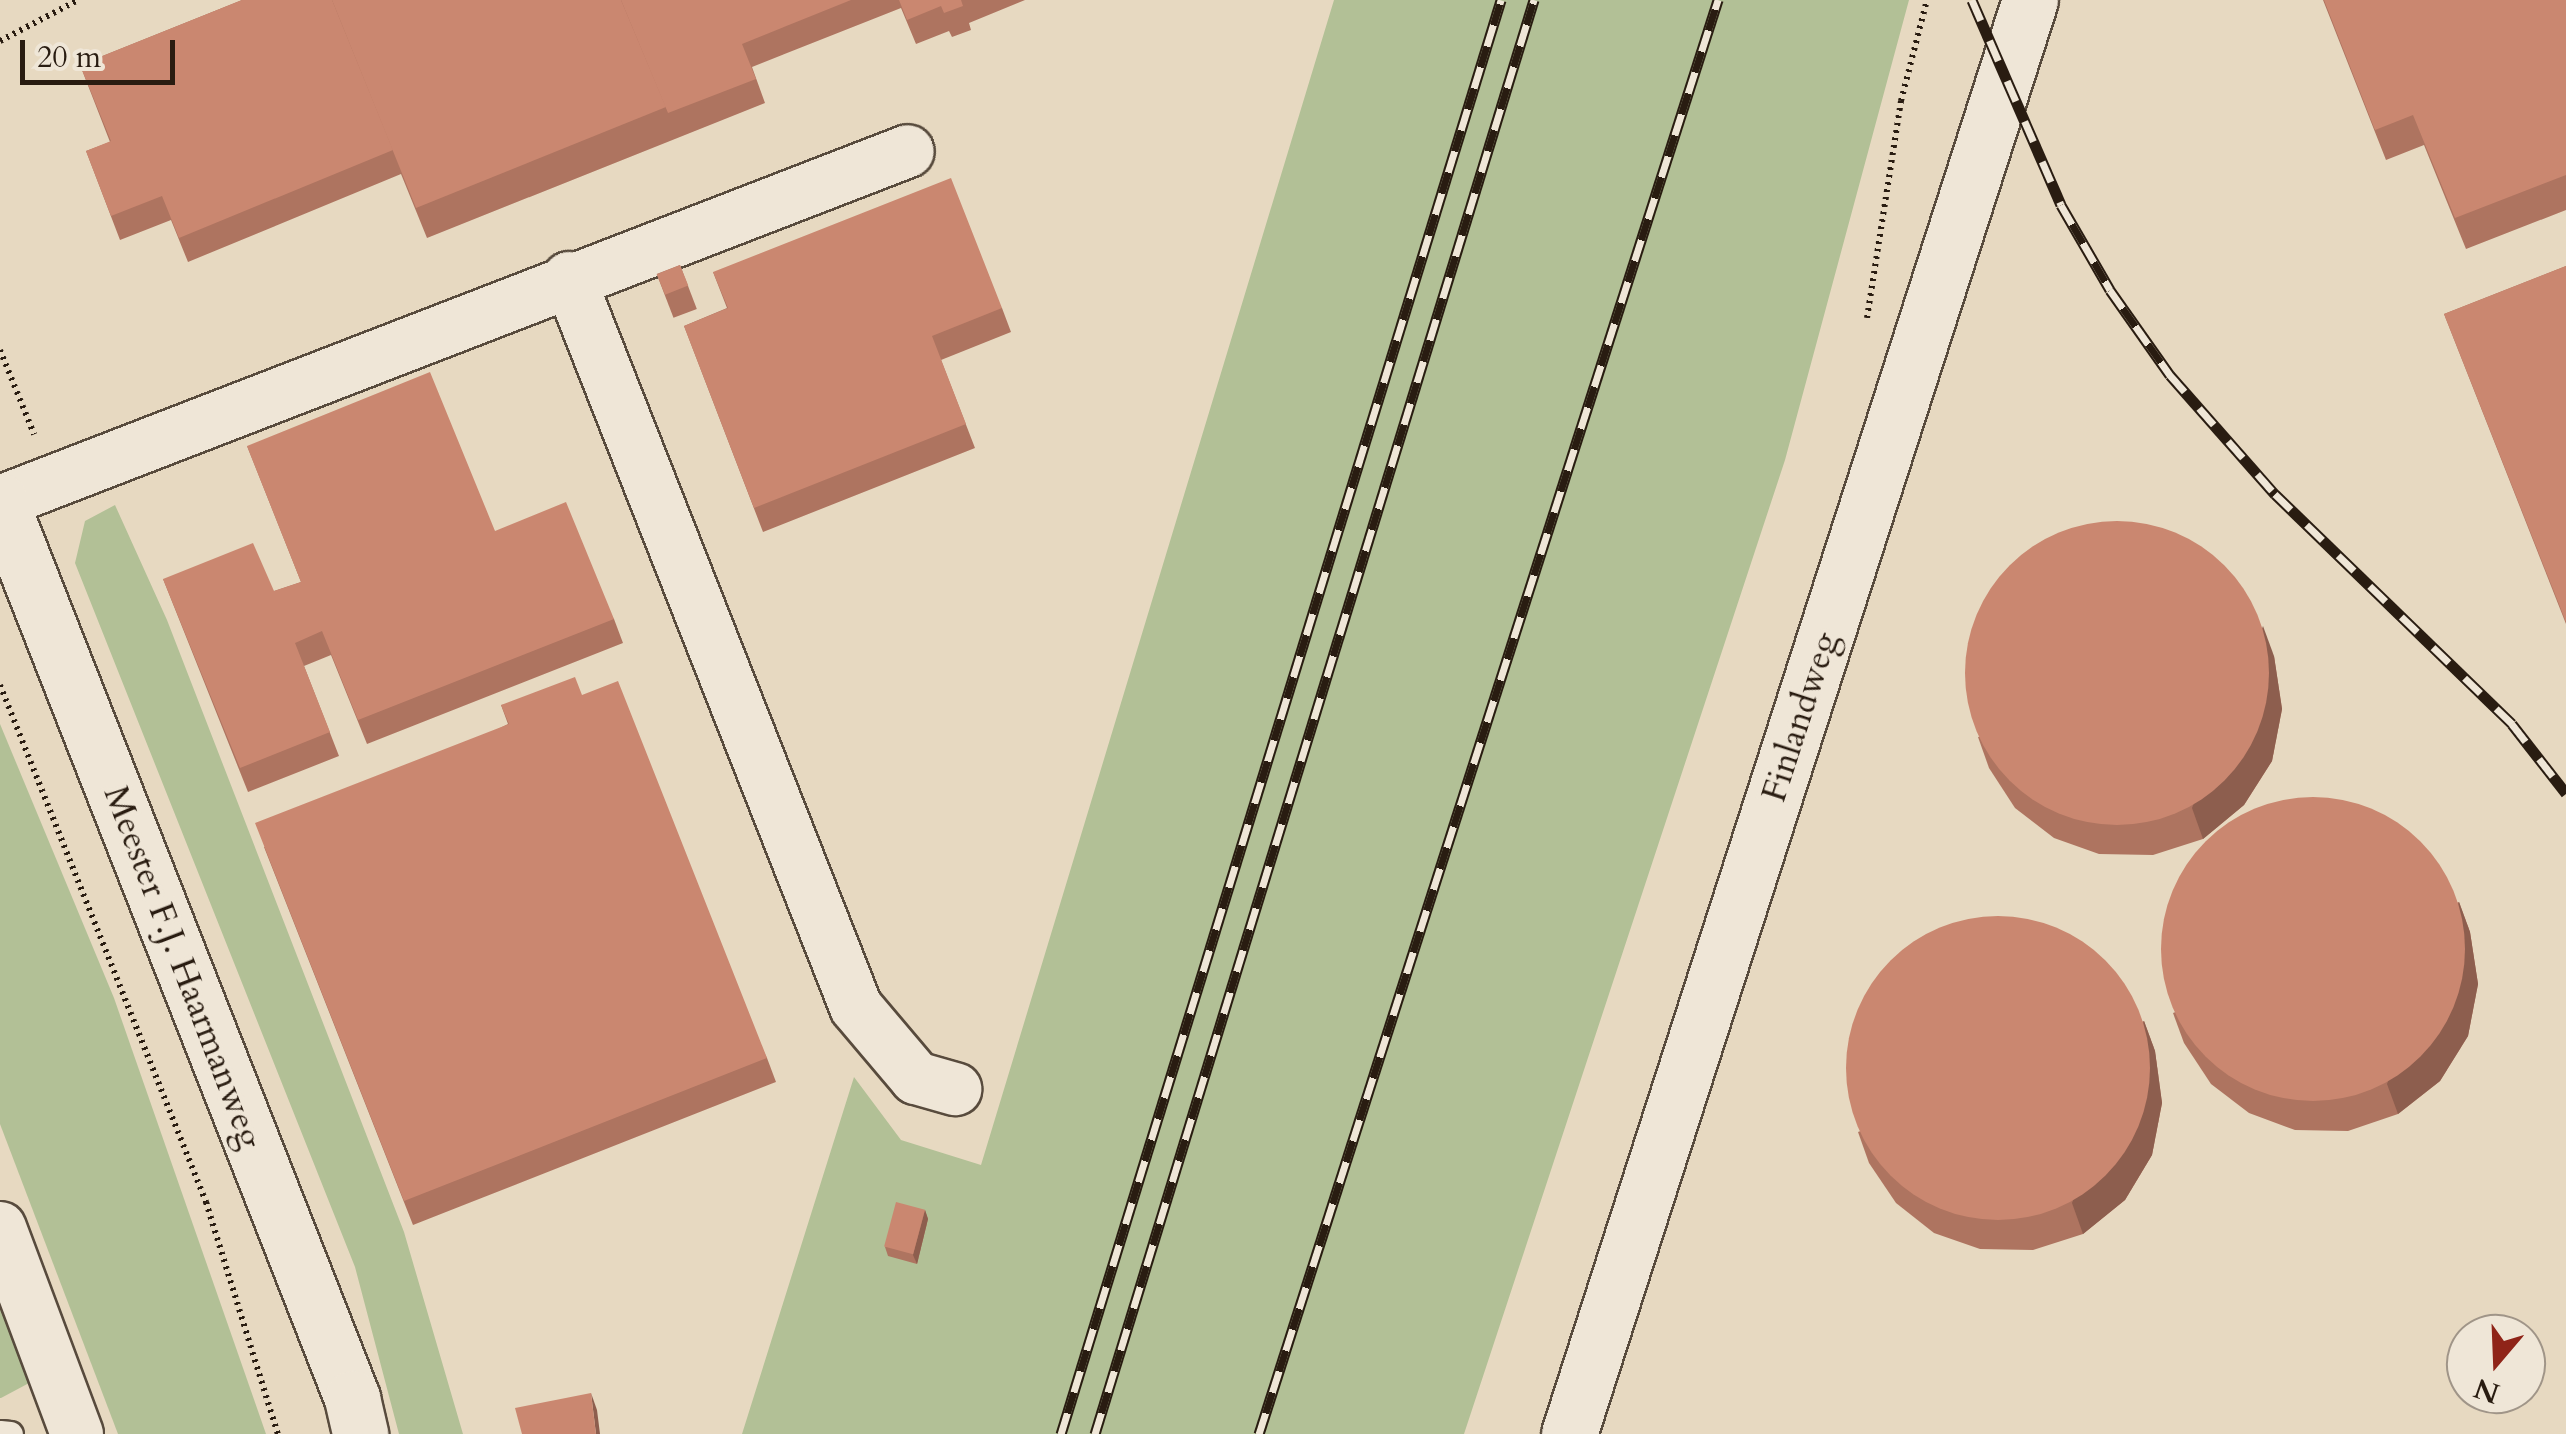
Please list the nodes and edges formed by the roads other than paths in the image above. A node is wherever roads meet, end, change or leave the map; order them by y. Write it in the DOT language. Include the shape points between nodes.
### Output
graph roads {
  1 [pos="2030,0"];
  2 [pos="908,151"];
  3 [pos="570,278"];
  4 [pos="0,501"];
  5 [pos="955,1089"];
  6 [pos="0,1228"];
  7 [pos="0,1433"];
  8 [pos="74,1433"];
  9 [pos="10,1434"];
  10 [pos="360,1434"];
  11 [pos="1570,1434"];
  1 -- 11 [label="street, Finlandweg"];
  2 -- 3 [label="street, Meester F.J. Haarmanweg"];
  3 -- 4 [label="street, Meester F.J. Haarmanweg"];
  3 -- 5 [label="street" via="856,1007 916,1078"];
  4 -- 10 [label="street, Meester F.J. Haarmanweg" via="352,1398"];
  6 -- 8 [label="street"];
  7 -- 9 [label="lane"];
}
